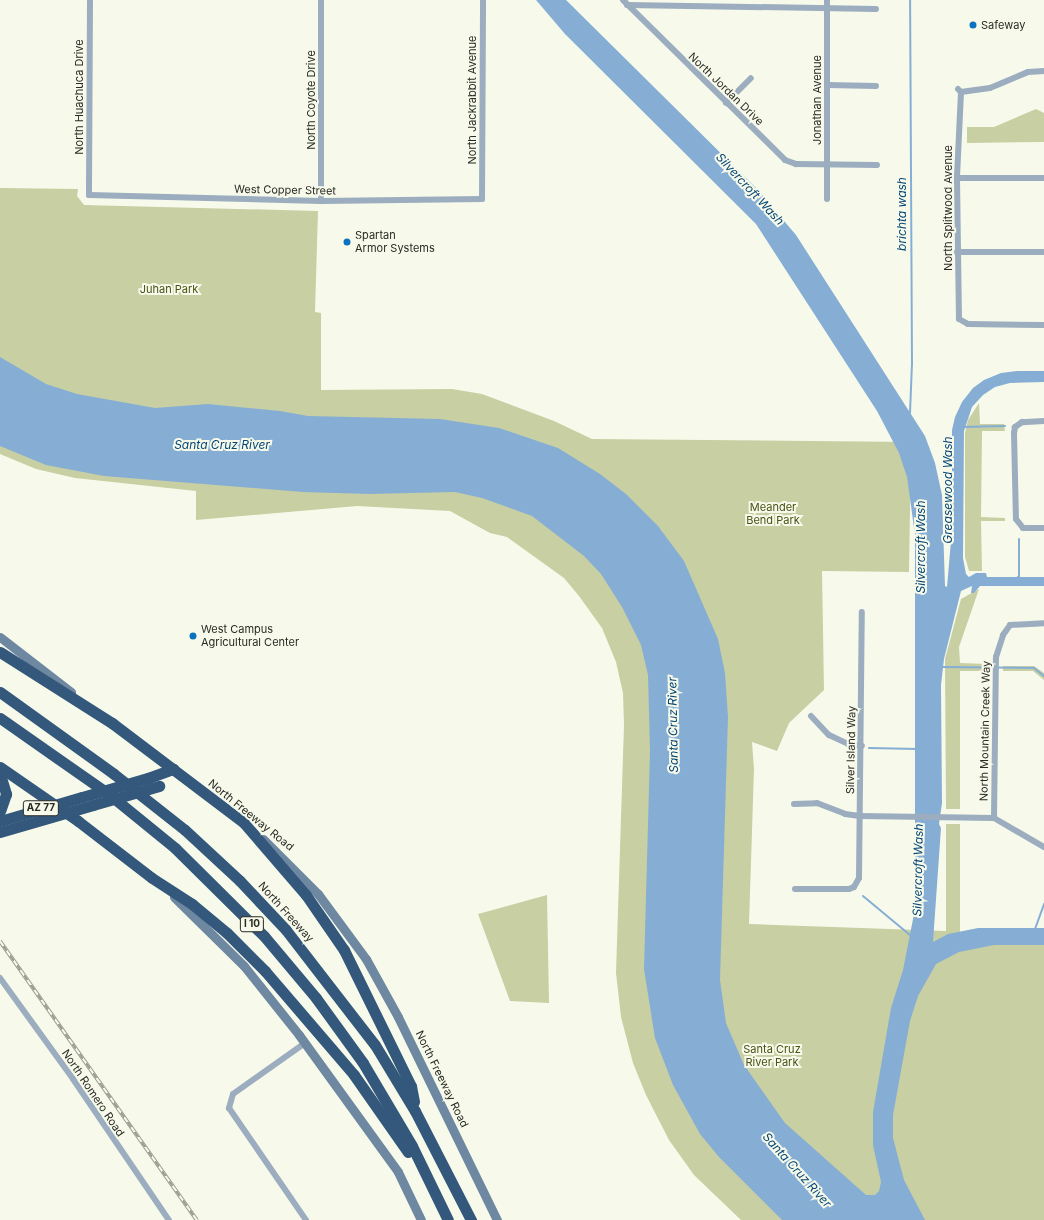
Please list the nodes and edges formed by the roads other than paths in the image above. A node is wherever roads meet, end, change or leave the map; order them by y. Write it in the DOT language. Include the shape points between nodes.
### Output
graph roads {
  1 [pos="90,0"];
  2 [pos="321,0"];
  3 [pos="483,0"];
  4 [pos="827,0"];
  5 [pos="625,2"];
  6 [pos="827,8"];
  7 [pos="876,9"];
  8 [pos="1044,72"];
  9 [pos="751,78"];
  10 [pos="827,85"];
  11 [pos="876,86"];
  12 [pos="726,103"];
  13 [pos="877,165"];
  14 [pos="828,166"];
  15 [pos="957,178"];
  16 [pos="1044,178"];
  17 [pos="88,195"];
  18 [pos="482,199"];
  19 [pos="827,200"];
  20 [pos="321,201"];
  21 [pos="957,252"];
  22 [pos="1044,252"];
  23 [pos="1044,325"];
  24 [pos="1044,421"];
  25 [pos="1044,528"];
  26 [pos="862,612"];
  27 [pos="1044,623"];
  28 [pos="0,637"];
  29 [pos="0,652"];
  30 [pos="0,692"];
  31 [pos="811,716"];
  32 [pos="0,718"];
  33 [pos="112,723"];
  34 [pos="862,746"];
  35 [pos="0,767"];
  36 [pos="173,769"];
  37 [pos="0,774"];
  38 [pos="794,804"];
  39 [pos="54,805"];
  40 [pos="0,811"];
  41 [pos="65,813"];
  42 [pos="860,816"];
  43 [pos="994,818"];
  44 [pos="0,821"];
  45 [pos="244,823"];
  46 [pos="0,832"];
  47 [pos="1044,846"];
  48 [pos="152,878"];
  49 [pos="795,889"];
  50 [pos="0,978"];
  51 [pos="305,1044"];
  52 [pos="415,1111"];
  53 [pos="435,1192"];
  54 [pos="169,1220"];
  55 [pos="306,1220"];
  56 [pos="421,1220"];
  57 [pos="448,1220"];
  58 [pos="471,1220"];
  59 [pos="497,1220"];
  1 -- 17 [label="street, North Huachuca Drive"];
  2 -- 20 [label="street, North Coyote Drive"];
  3 -- 18 [label="street, North Jackrabbit Avenue"];
  4 -- 6 [label="street, Jonathan Avenue"];
  5 -- 6 [label="street"];
  5 -- 12 [label="street, North Jordan Drive"];
  6 -- 7 [label="street"];
  6 -- 10 [label="street, Jonathan Avenue"];
  8 -- 15 [label="street, North Splitwood Avenue" via="1028,72 990,88 960,90"];
  9 -- 12 [label="street"];
  10 -- 11 [label="street"];
  10 -- 14 [label="street, Jonathan Avenue"];
  12 -- 14 [label="street, North Jordan Drive" via="785,160 796,164"];
  13 -- 14 [label="street, North Jordan Drive"];
  14 -- 19 [label="street, Jonathan Avenue"];
  15 -- 16 [label="street"];
  15 -- 21 [label="street, North Splitwood Avenue"];
  17 -- 20 [label="street, West Copper Street"];
  18 -- 20 [label="street, West Copper Street"];
  21 -- 22 [label="street"];
  21 -- 23 [label="street, North Splitwood Avenue" via="960,323"];
  24 -- 25 [label="street" via="1018,422 1014,433 1017,527"];
  26 -- 34 [label="street, Silver Island Way"];
  27 -- 43 [label="street, North Mountain Creek Way" via="1008,624 996,657"];
  28 -- 33 [label="main road, North Freeway Road"];
  29 -- 33 [label="highway"];
  30 -- 52 [label="highway, North Freeway / I 10" via="156,806 240,881 308,956 352,1012"];
  31 -- 34 [label="street" via="836,740"];
  32 -- 53 [label="highway, I 10" via="140,819 206,876 264,936 316,998 363,1063 391,1108"];
  33 -- 36 [label="highway, North Freeway Road"];
  34 -- 42 [label="street, Silver Island Way"];
  35 -- 39 [label="highway"];
  36 -- 39 [label="highway, AZ 77, bridge"];
  36 -- 41 [label="highway, AZ 77, bridge" via="159,786"];
  36 -- 45 [label="highway, North Freeway Road"];
  37 -- 40 [label="highway" via="6,794"];
  38 -- 42 [label="street" via="817,803 844,814"];
  39 -- 41 [label="highway"];
  39 -- 44 [label="highway, AZ 77"];
  41 -- 46 [label="highway, AZ 77"];
  41 -- 48 [label="highway"];
  42 -- 43 [label="street"];
  42 -- 49 [label="street, Silver Island Way" via="859,878 856,887"];
  43 -- 47 [label="street"];
  45 -- 52 [label="highway" via="306,895 341,944 411,1086"];
  45 -- 59 [label="main road, North Freeway Road" via="279,853 318,894 366,959"];
  48 -- 51 [label="main road" via="225,945"];
  48 -- 53 [label="highway" via="204,914 265,971 354,1075"];
  50 -- 54 [label="street, North Romero Road" via="73,1079"];
  51 -- 55 [label="street" via="233,1094 229,1108"];
  51 -- 56 [label="main road" via="398,1172"];
  52 -- 58 [label="highway, North Freeway / I 10"];
  53 -- 57 [label="highway, I 10"];
}
